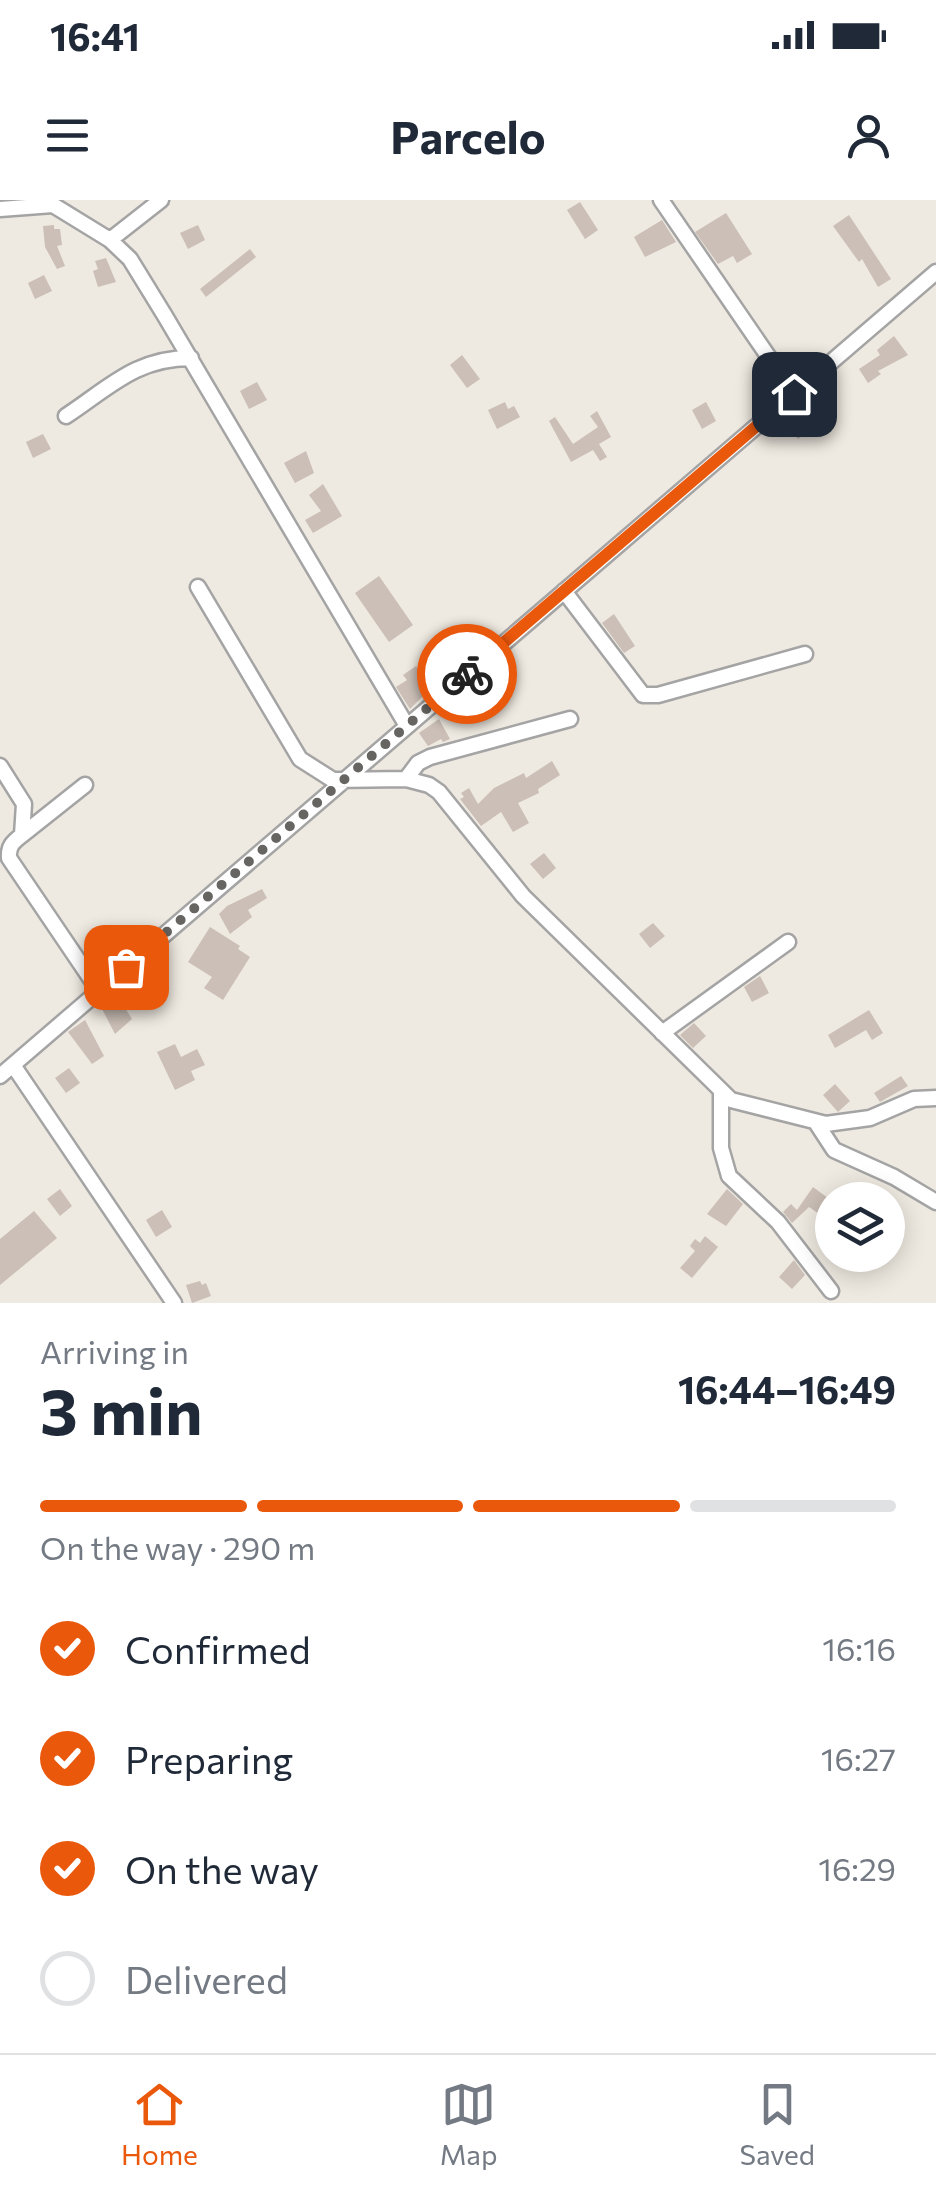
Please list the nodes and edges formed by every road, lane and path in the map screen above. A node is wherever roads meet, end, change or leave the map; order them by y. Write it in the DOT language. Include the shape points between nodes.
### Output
graph roads {
  1 [pos="161,200"];
  2 [pos="661,200"];
  3 [pos="0,208"];
  4 [pos="110,240"];
  5 [pos="936,272"];
  6 [pos="191,358"];
  7 [pos="794,394"];
  8 [pos="66,416"];
  9 [pos="198,587"];
  10 [pos="564,592"];
  11 [pos="806,654"];
  12 [pos="570,720"];
  13 [pos="407,726"];
  14 [pos="0,766"];
  15 [pos="344,780"];
  16 [pos="406,780"];
  17 [pos="85,785"];
  18 [pos="22,835"];
  19 [pos="788,942"];
  20 [pos="99,991"];
  21 [pos="662,1033"];
  22 [pos="12,1065"];
  23 [pos="0,1076"];
  24 [pos="721,1091"];
  25 [pos="936,1098"];
  26 [pos="815,1120"];
  27 [pos="936,1202"];
  28 [pos="831,1292"];
  29 [pos="174,1303"];
  1 -- 4 [label="street"];
  2 -- 7 [label="street"];
  3 -- 4 [label="street" via="53,205"];
  4 -- 6 [label="street" via="130,259"];
  5 -- 7 [label="street"];
  6 -- 8 [label="street" via="140,366"];
  6 -- 13 [label="street"];
  7 -- 10 [label="street"];
  9 -- 15 [label="street" via="300,760 326,778"];
  10 -- 11 [label="street" via="643,695"];
  10 -- 13 [label="street"];
  12 -- 16 [label="street" via="430,758"];
  13 -- 15 [label="street"];
  14 -- 18 [label="street" via="24,804"];
  15 -- 16 [label="street"];
  15 -- 20 [label="street"];
  16 -- 21 [label="street" via="439,792 523,896"];
  17 -- 18 [label="street"];
  18 -- 20 [label="street" via="9,858"];
  19 -- 21 [label="street"];
  20 -- 22 [label="street"];
  21 -- 24 [label="street"];
  22 -- 23 [label="street"];
  22 -- 29 [label="street"];
  24 -- 26 [label="street" via="741,1104"];
  24 -- 28 [label="street" via="729,1176 778,1222"];
  25 -- 26 [label="street" via="914,1099 850,1123"];
  26 -- 27 [label="street" via="834,1150"];
}
